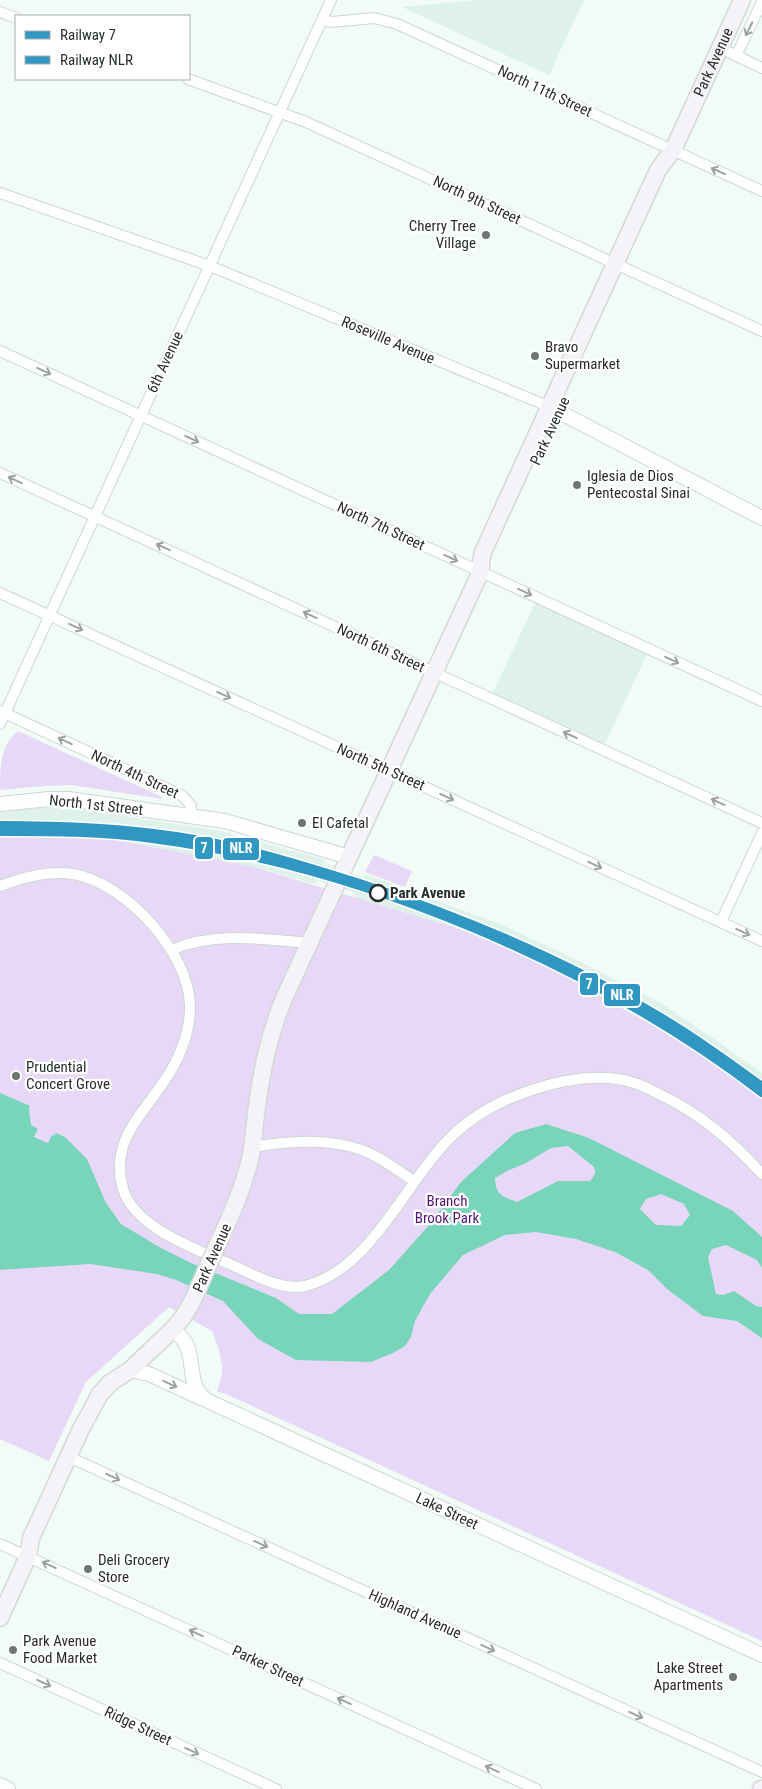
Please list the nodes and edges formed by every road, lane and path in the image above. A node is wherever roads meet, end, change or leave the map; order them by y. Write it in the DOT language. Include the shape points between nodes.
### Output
graph roads {
  1 [pos="331,0"];
  2 [pos="742,0"];
  3 [pos="762,2"];
  4 [pos="0,12"];
  5 [pos="15,18"];
  6 [pos="322,19"];
  7 [pos="720,48"];
  8 [pos="736,56"];
  9 [pos="762,68"];
  10 [pos="190,80"];
  11 [pos="280,112"];
  12 [pos="673,150"];
  13 [pos="762,191"];
  14 [pos="0,193"];
  15 [pos="210,266"];
  16 [pos="620,266"];
  17 [pos="762,331"];
  18 [pos="0,351"];
  19 [pos="554,409"];
  20 [pos="141,416"];
  21 [pos="0,473"];
  22 [pos="95,516"];
  23 [pos="762,518"];
  24 [pos="480,571"];
  25 [pos="0,593"];
  26 [pos="50,615"];
  27 [pos="434,672"];
  28 [pos="762,701"];
  29 [pos="2,713"];
  30 [pos="0,724"];
  31 [pos="389,771"];
  32 [pos="0,804"];
  33 [pos="192,817"];
  34 [pos="762,823"];
  35 [pos="762,833"];
  36 [pos="348,861"];
  37 [pos="0,886"];
  38 [pos="721,922"];
  39 [pos="762,941"];
  40 [pos="309,943"];
  41 [pos="170,950"];
  42 [pos="252,1146"];
  43 [pos="762,1174"];
  44 [pos="414,1181"];
  45 [pos="173,1329"];
  46 [pos="130,1370"];
  47 [pos="208,1401"];
  48 [pos="73,1459"];
  49 [pos="0,1544"];
  50 [pos="28,1556"];
  51 [pos="0,1618"];
  52 [pos="762,1655"];
  53 [pos="0,1663"];
  54 [pos="762,1772"];
  55 [pos="0,1785"];
  56 [pos="8,1789"];
  57 [pos="276,1789"];
  58 [pos="536,1789"];
  1 -- 6 [label="street, 6th Avenue"];
  2 -- 7 [label="main road, Park Avenue"];
  3 -- 8 [label="street, one-way"];
  4 -- 5 [label="street"];
  6 -- 11 [label="street, 6th Avenue"];
  6 -- 12 [label="street, North 11th Street" via="332,22 374,18 392,22"];
  7 -- 8 [label="street"];
  7 -- 12 [label="main road, Park Avenue"];
  8 -- 9 [label="street"];
  10 -- 11 [label="street, North 9th Street"];
  11 -- 15 [label="street, 6th Avenue"];
  11 -- 16 [label="street, North 9th Street"];
  13 -- 12 [label="street, North 11th Street, one-way"];
  12 -- 16 [label="main road, Park Avenue" via="668,174"];
  14 -- 15 [label="street, Roseville Avenue"];
  15 -- 19 [label="street, Roseville Avenue"];
  15 -- 20 [label="street, 6th Avenue"];
  16 -- 17 [label="street, North 9th Street"];
  16 -- 19 [label="main road, Park Avenue"];
  18 -- 20 [label="street, North 7th Street, one-way"];
  19 -- 23 [label="street, Roseville Avenue"];
  19 -- 24 [label="main road, Park Avenue" via="484,552"];
  20 -- 22 [label="street, 6th Avenue"];
  20 -- 24 [label="street, North 7th Street, one-way"];
  22 -- 21 [label="street, North 6th Street, one-way"];
  22 -- 26 [label="street, 6th Avenue"];
  27 -- 22 [label="street, North 6th Street, one-way"];
  24 -- 27 [label="main road, Park Avenue"];
  24 -- 28 [label="street, North 7th Street, one-way"];
  25 -- 26 [label="street, North 5th Street"];
  26 -- 29 [label="street, 6th Avenue"];
  26 -- 31 [label="street, North 5th Street, one-way"];
  27 -- 31 [label="main road, Park Avenue"];
  34 -- 27 [label="street, North 6th Street, one-way"];
  29 -- 30 [label="street, 6th Avenue"];
  33 -- 29 [label="street, North 4th Street, one-way" via="183,796"];
  31 -- 36 [label="main road, Park Avenue"];
  31 -- 38 [label="street, North 5th Street, one-way"];
  32 -- 33 [label="street, North 1st Street" via="68,799"];
  33 -- 36 [label="street" via="231,823"];
  35 -- 38 [label="street"];
  36 -- 40 [label="main road, Park Avenue"];
  37 -- 41 [label="street" via="49,873 83,876 105,885 126,900 157,930"];
  38 -- 39 [label="street, North 5th Street, one-way"];
  40 -- 41 [label="street" via="258,938 212,939"];
  40 -- 42 [label="main road, Park Avenue" via="279,1009 268,1044"];
  41 -- 44 [label="street" via="188,990 187,1028 172,1070 132,1125 120,1157 124,1193 142,1217 197,1249 263,1278 297,1287 325,1278 352,1260"];
  42 -- 44 [label="street" via="315,1142 352,1147 371,1154"];
  42 -- 45 [label="main road, Park Avenue, bridge" via="242,1188 220,1239 192,1302"];
  43 -- 44 [label="street" via="720,1132 690,1110 635,1083 603,1078 546,1085 489,1108 458,1130"];
  45 -- 46 [label="main road, Park Avenue"];
  45 -- 47 [label="street" via="188,1348 196,1388"];
  46 -- 47 [label="street, Lake Street, one-way" via="149,1374"];
  46 -- 48 [label="main road, Park Avenue"];
  47 -- 52 [label="street, Lake Street"];
  48 -- 50 [label="main road, Park Avenue" via="31,1538"];
  48 -- 54 [label="street, Highland Avenue, one-way"];
  49 -- 50 [label="street, Parker Street"];
  50 -- 51 [label="main road, Park Avenue"];
  58 -- 50 [label="street, Parker Street, one-way"];
  53 -- 57 [label="street, Ridge Street, one-way"];
  55 -- 56 [label="street"];
}
